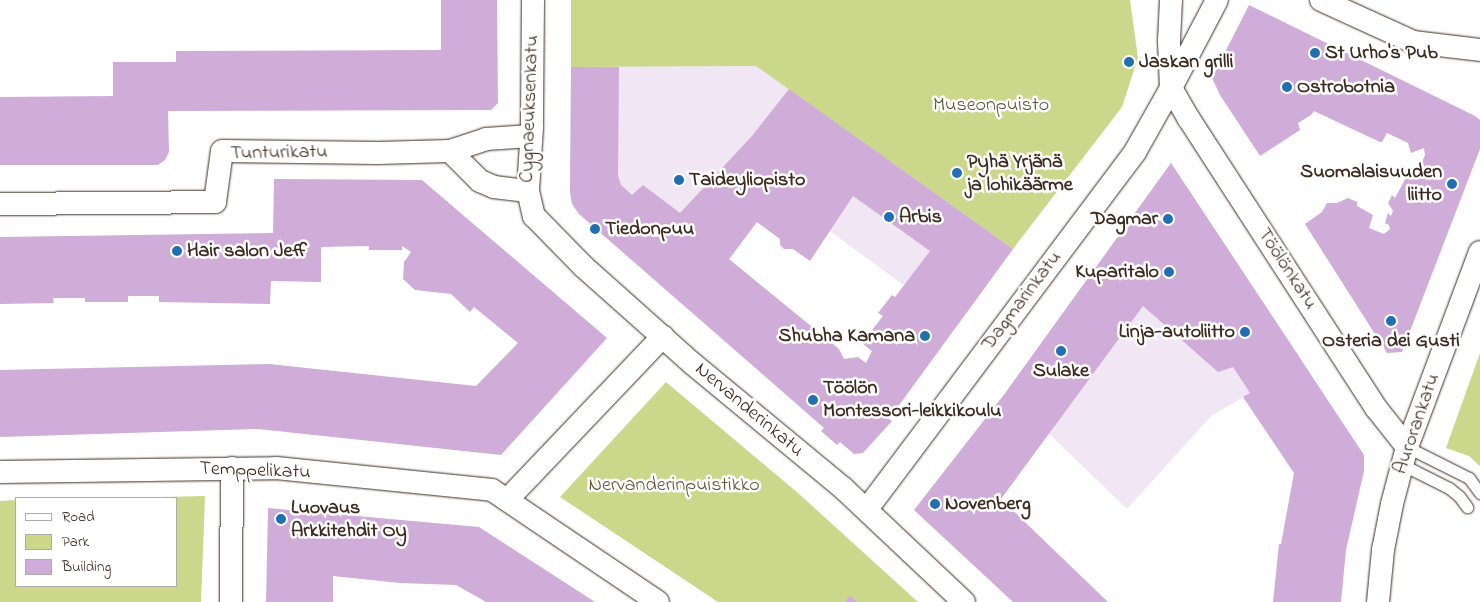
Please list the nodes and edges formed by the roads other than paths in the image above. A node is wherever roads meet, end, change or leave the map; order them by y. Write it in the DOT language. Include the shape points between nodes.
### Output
graph roads {
  1 [pos="533,0"];
  2 [pos="1171,0"];
  3 [pos="1217,0"];
  4 [pos="1322,0"];
  5 [pos="1478,51"];
  6 [pos="1171,88"];
  7 [pos="531,136"];
  8 [pos="450,151"];
  9 [pos="528,191"];
  10 [pos="0,204"];
  11 [pos="534,216"];
  12 [pos="1480,252"];
  13 [pos="663,336"];
  14 [pos="1405,456"];
  15 [pos="232,468"];
  16 [pos="0,472"];
  17 [pos="1480,493"];
  18 [pos="507,500"];
  19 [pos="1467,507"];
  20 [pos="867,509"];
  21 [pos="231,602"];
  22 [pos="658,602"];
  23 [pos="964,602"];
  24 [pos="1378,602"];
  1 -- 7 [label="street, Cygnaeuksenkatu"];
  2 -- 6 [label="street"];
  3 -- 6 [label="street, Dagmarinkatu"];
  4 -- 5 [label="street" via="1413,42"];
  6 -- 14 [label="street, Töölönkatu"];
  6 -- 20 [label="street, Dagmarinkatu" via="1135,152"];
  7 -- 8 [label="street, Tunturikatu" via="486,139"];
  7 -- 9 [label="street, Cygnaeuksenkatu"];
  8 -- 9 [label="street" via="480,181 494,187"];
  8 -- 10 [label="street, Tunturikatu" via="222,151 215,202"];
  9 -- 11 [label="street, Cygnaeuksenkatu"];
  11 -- 13 [label="street, Nervanderinkatu" via="584,267"];
  12 -- 14 [label="street, Aurorankatu"];
  13 -- 18 [label="street"];
  13 -- 20 [label="street, Nervanderinkatu"];
  14 -- 17 [label="lane" via="1469,478"];
  14 -- 19 [label="lane" via="1459,496"];
  14 -- 24 [label="street, Aurorankatu" via="1383,550"];
  15 -- 16 [label="street, Temppelikatu"];
  15 -- 18 [label="street, Temppelikatu" via="276,468 492,490"];
  15 -- 21 [label="street"];
  18 -- 22 [label="street, Temppelikatu"];
  20 -- 23 [label="street, Nervanderinkatu"];
}
